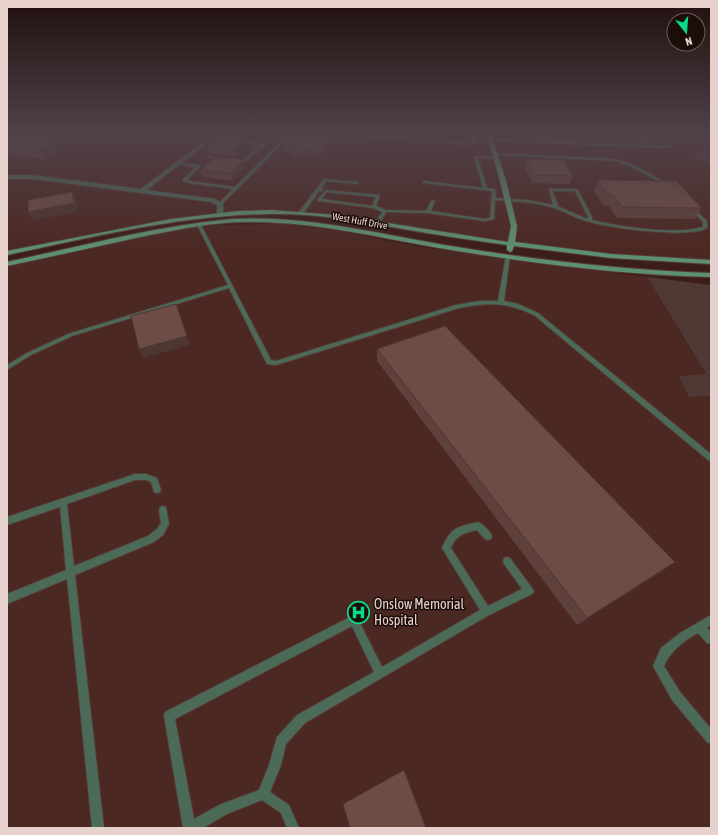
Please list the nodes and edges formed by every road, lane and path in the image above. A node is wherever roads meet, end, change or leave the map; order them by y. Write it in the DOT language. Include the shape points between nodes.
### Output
graph roads {
  1 [pos="169,170"];
  2 [pos="195,170"];
  3 [pos="254,170"];
  4 [pos="480,170"];
  5 [pos="500,170"];
  6 [pos="640,170"];
  7 [pos="7,177"];
  8 [pos="424,182"];
  9 [pos="356,183"];
  10 [pos="438,184"];
  11 [pos="235,188"];
  12 [pos="674,188"];
  13 [pos="485,189"];
  14 [pos="318,190"];
  15 [pos="436,190"];
  16 [pos="142,191"];
  17 [pos="326,191"];
  18 [pos="493,199"];
  19 [pos="508,200"];
  20 [pos="433,201"];
  21 [pos="220,204"];
  22 [pos="689,205"];
  23 [pos="374,207"];
  24 [pos="554,207"];
  25 [pos="385,211"];
  26 [pos="428,212"];
  27 [pos="301,213"];
  28 [pos="220,214"];
  29 [pos="589,221"];
  30 [pos="377,223"];
  31 [pos="199,225"];
  32 [pos="512,245"];
  33 [pos="7,253"];
  34 [pos="508,256"];
  35 [pos="711,262"];
  36 [pos="7,264"];
  37 [pos="711,275"];
  38 [pos="231,286"];
  39 [pos="501,302"];
  40 [pos="7,368"];
  41 [pos="711,458"];
  42 [pos="157,490"];
  43 [pos="63,501"];
  44 [pos="163,510"];
  45 [pos="7,521"];
  46 [pos="488,536"];
  47 [pos="507,561"];
  48 [pos="71,572"];
  49 [pos="7,600"];
  50 [pos="486,612"];
  51 [pos="711,620"];
  52 [pos="700,627"];
  53 [pos="711,639"];
  54 [pos="380,674"];
  55 [pos="711,738"];
  56 [pos="263,794"];
  57 [pos="98,828"];
  58 [pos="190,828"];
  59 [pos="293,828"];
  1 -- 16 [label="street"];
  2 -- 11 [label="lane" via="184,180"];
  3 -- 11 [label="lane"];
  4 -- 13 [label="lane"];
  5 -- 19 [label="street"];
  6 -- 12 [label="lane"];
  7 -- 16 [label="street" via="33,177"];
  8 -- 10 [label="lane"];
  9 -- 14 [label="lane" via="325,180"];
  10 -- 13 [label="lane"];
  10 -- 15 [label="lane"];
  11 -- 21 [label="lane"];
  13 -- 18 [label="lane" via="494,190"];
  14 -- 17 [label="lane"];
  14 -- 27 [label="lane"];
  16 -- 21 [label="street" via="213,200"];
  17 -- 23 [label="lane" via="378,196"];
  17 -- 23 [label="lane" via="319,200"];
  18 -- 19 [label="lane"];
  18 -- 26 [label="lane" via="492,219"];
  19 -- 24 [label="lane"];
  19 -- 32 [label="street" via="514,226"];
  20 -- 26 [label="lane"];
  21 -- 28 [label="street"];
  22 -- 29 [label="lane" via="705,222 705,228 686,231 646,229"];
  23 -- 25 [label="lane"];
  24 -- 29 [label="lane"];
  24 -- 29 [label="lane" via="556,205 550,190 576,190 590,217"];
  25 -- 26 [label="lane"];
  25 -- 30 [label="lane"];
  27 -- 28 [label="street, West Huff Drive"];
  27 -- 30 [label="street, West Huff Drive"];
  28 -- 33 [label="street, West Huff Drive" via="187,218"];
  30 -- 32 [label="street, West Huff Drive"];
  31 -- 34 [label="street, West Huff Drive" via="245,220 288,221"];
  31 -- 36 [label="street, West Huff Drive"];
  31 -- 38 [label="lane"];
  32 -- 34 [label="street"];
  32 -- 35 [label="street, West Huff Drive" via="664,261"];
  34 -- 37 [label="street, West Huff Drive" via="641,272"];
  34 -- 39 [label="lane"];
  38 -- 39 [label="lane" via="270,362 276,363 458,306 483,301"];
  38 -- 40 [label="lane" via="70,335 29,354"];
  39 -- 41 [label="lane" via="522,307 536,314"];
  42 -- 43 [label="lane" via="154,480 135,477"];
  43 -- 45 [label="lane"];
  43 -- 48 [label="lane"];
  44 -- 48 [label="lane" via="165,524 160,532"];
  46 -- 50 [label="lane" via="478,526 459,531 451,536 446,548"];
  47 -- 50 [label="lane" via="528,591"];
  48 -- 49 [label="lane"];
  48 -- 57 [label="lane"];
  50 -- 54 [label="lane"];
  51 -- 52 [label="lane"];
  52 -- 53 [label="lane"];
  52 -- 55 [label="lane" via="683,636 665,652 658,666 676,696"];
  54 -- 56 [label="lane" via="301,719 281,741 275,765"];
  54 -- 58 [label="lane" via="354,620 169,716"];
  56 -- 58 [label="lane" via="223,809"];
  56 -- 59 [label="lane" via="285,809"];
}
